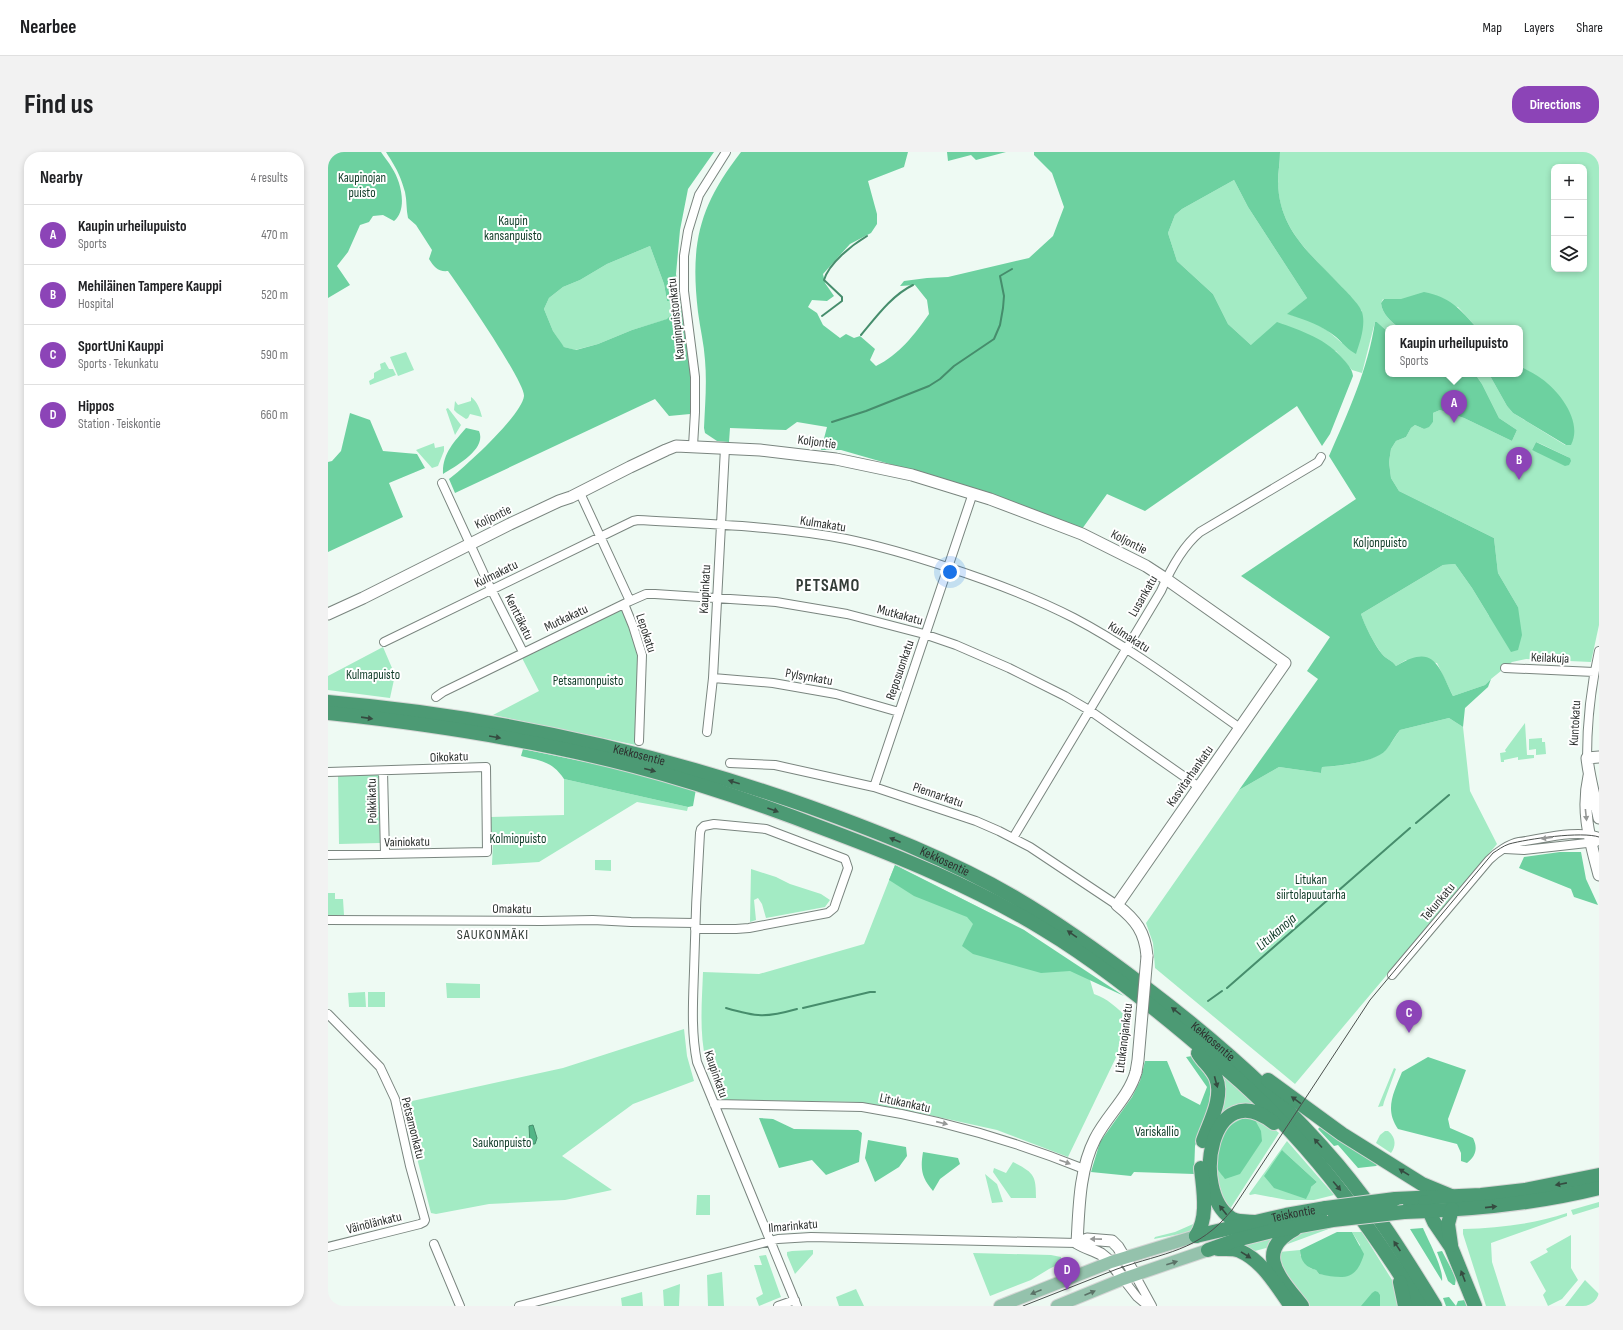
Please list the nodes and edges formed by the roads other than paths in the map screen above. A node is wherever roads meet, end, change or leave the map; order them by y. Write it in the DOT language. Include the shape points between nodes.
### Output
graph roads {
  1 [pos="726,152"];
  2 [pos="692,446"];
  3 [pos="725,448"];
  4 [pos="1322,457"];
  5 [pos="442,483"];
  6 [pos="580,493"];
  7 [pos="973,493"];
  8 [pos="720,525"];
  9 [pos="600,538"];
  10 [pos="470,544"];
  11 [pos="948,567"];
  12 [pos="1166,579"];
  13 [pos="492,589"];
  14 [pos="717,597"];
  15 [pos="627,602"];
  16 [pos="328,614"];
  17 [pos="925,634"];
  18 [pos="384,642"];
  19 [pos="1126,648"];
  20 [pos="1599,650"];
  21 [pos="523,652"];
  22 [pos="1287,666"];
  23 [pos="1505,668"];
  24 [pos="1594,672"];
  25 [pos="713,678"];
  26 [pos="436,698"];
  27 [pos="328,702"];
  28 [pos="1089,710"];
  29 [pos="899,712"];
  30 [pos="328,713"];
  31 [pos="1240,728"];
  32 [pos="708,732"];
  33 [pos="639,741"];
  34 [pos="1599,757"];
  35 [pos="1587,758"];
  36 [pos="730,763"];
  37 [pos="383,771"];
  38 [pos="328,772"];
  39 [pos="1589,776"];
  40 [pos="874,787"];
  41 [pos="1200,787"];
  42 [pos="1599,818"];
  43 [pos="700,834"];
  44 [pos="1013,838"];
  45 [pos="1594,839"];
  46 [pos="487,852"];
  47 [pos="385,854"];
  48 [pos="328,855"];
  49 [pos="1599,875"];
  50 [pos="1117,905"];
  51 [pos="328,920"];
  52 [pos="695,926"];
  53 [pos="1392,975"];
  54 [pos="328,1014"];
  55 [pos="1207,1036"];
  56 [pos="1189,1037"];
  57 [pos="714,1104"];
  58 [pos="1294,1134"];
  59 [pos="1084,1169"];
  60 [pos="1599,1175"];
  61 [pos="1599,1188"];
  62 [pos="1422,1190"];
  63 [pos="1452,1202"];
  64 [pos="1428,1210"];
  65 [pos="1406,1212"];
  66 [pos="1330,1214"];
  67 [pos="425,1221"];
  68 [pos="1258,1222"];
  69 [pos="1302,1225"];
  70 [pos="1196,1236"];
  71 [pos="770,1241"];
  72 [pos="1077,1243"];
  73 [pos="434,1244"];
  74 [pos="328,1247"];
  75 [pos="1451,1247"];
  76 [pos="1208,1250"];
  77 [pos="1125,1257"];
  78 [pos="1111,1262"];
  79 [pos="1394,1265"];
  80 [pos="1135,1275"];
  81 [pos="1123,1279"];
  82 [pos="796,1303"];
  83 [pos="460,1306"];
  84 [pos="519,1306"];
  85 [pos="778,1306"];
  86 [pos="1000,1306"];
  87 [pos="1057,1306"];
  88 [pos="1148,1306"];
  89 [pos="1152,1306"];
  90 [pos="1292,1306"];
  91 [pos="1302,1306"];
  92 [pos="1405,1306"];
  93 [pos="1420,1306"];
  94 [pos="1435,1306"];
  95 [pos="1475,1306"];
  1 -- 2 [label="street, Kaupinpuistonkatu" via="699,195 688,231 684,256 684,291 694,376 695,412"];
  2 -- 3 [label="street, Koljontie"];
  2 -- 6 [label="street, Koljontie" via="669,448"];
  3 -- 7 [label="street, Koljontie" via="809,455 861,463 921,477"];
  3 -- 8 [label="street, Kaupinkatu"];
  4 -- 12 [label="street, Lusankatu" via="1318,462 1200,532 1188,543"];
  5 -- 10 [label="street, Kenttäkatu"];
  6 -- 9 [label="street, Lepokatu"];
  6 -- 10 [label="street, Koljontie"];
  7 -- 11 [label="street, Reposuonkatu"];
  7 -- 12 [label="street, Koljontie" via="1082,534"];
  8 -- 9 [label="street, Kulmakatu" via="638,520"];
  8 -- 11 [label="street, Kulmakatu" via="847,539"];
  8 -- 14 [label="street, Kaupinkatu"];
  9 -- 13 [label="street, Kulmakatu"];
  9 -- 15 [label="street, Lepokatu"];
  10 -- 13 [label="street, Kenttäkatu"];
  10 -- 16 [label="street, Koljontie"];
  11 -- 17 [label="street, Reposuonkatu"];
  11 -- 19 [label="street, Kulmakatu" via="983,578 1054,608"];
  12 -- 19 [label="street, Lusankatu"];
  12 -- 22 [label="street, Koljontie"];
  13 -- 18 [label="street, Kulmakatu"];
  13 -- 21 [label="street, Kenttäkatu"];
  14 -- 15 [label="street, Mutkakatu" via="646,594"];
  14 -- 17 [label="street, Mutkakatu" via="806,606 870,619"];
  14 -- 25 [label="street, Kaupinkatu"];
  15 -- 21 [label="street, Mutkakatu"];
  15 -- 33 [label="street, Lepokatu" via="642,655"];
  17 -- 28 [label="street, Mutkakatu" via="1009,668"];
  17 -- 29 [label="street, Reposuonkatu"];
  19 -- 28 [label="street, Lusankatu"];
  19 -- 31 [label="street, Kulmakatu"];
  20 -- 24 [label="street"];
  21 -- 26 [label="street, Mutkakatu" via="443,692"];
  22 -- 31 [label="street, Kasvitarhankatu"];
  23 -- 24 [label="street, Keilakuja"];
  24 -- 35 [label="street, Kuntokatu" via="1587,728"];
  25 -- 29 [label="street, Pylsynkatu" via="774,683 828,693"];
  25 -- 32 [label="street, Kaupinkatu"];
  55 -- 27 [label="highway, Kekkosentie, one-way" via="1110,960 1060,925 1013,897 924,853 853,823 767,792 691,769 589,743 426,712"];
  28 -- 41 [label="street, Mutkakatu"];
  28 -- 44 [label="street, Lusankatu"];
  29 -- 40 [label="street, Reposuonkatu"];
  30 -- 56 [label="highway, Kekkosentie, one-way" via="478,734 630,765 718,790 886,851 972,890 1042,928 1125,986"];
  31 -- 41 [label="street, Kasvitarhankatu"];
  34 -- 35 [label="street"];
  35 -- 39 [label="street, Kuntokatu"];
  36 -- 40 [label="street, Piennarkatu" via="775,765"];
  37 -- 38 [label="street, Oikokatu"];
  37 -- 46 [label="street, Oikokatu" via="486,768"];
  37 -- 47 [label="street, Poikkikatu"];
  39 -- 42 [label="street, Kuntokatu"];
  39 -- 45 [label="street, Kuntokatu, one-way" via="1585,801"];
  40 -- 44 [label="street, Piennarkatu" via="960,815"];
  41 -- 50 [label="street, Kasvitarhankatu"];
  43 -- 52 [label="street, Kaupinkatu"];
  43 -- 52 [label="street, Omakatu" via="704,826 714,824 766,829 845,859 848,868 834,908 828,913 749,928"];
  44 -- 50 [label="street, Piennarkatu"];
  45 -- 49 [label="street, Kuntokatu"];
  45 -- 53 [label="street, Tekunkatu" via="1573,835 1512,844 1489,860"];
  46 -- 47 [label="street, Vainiokatu"];
  47 -- 48 [label="street, Vainiokatu"];
  50 -- 59 [label="street, Litukanojankatu, bridge" via="1136,922 1144,939 1147,956 1138,1060 1136,1072 1127,1092 1094,1139"];
  51 -- 52 [label="street, Omakatu" via="584,920"];
  52 -- 57 [label="street, Kaupinkatu" via="693,1040 697,1062"];
  54 -- 67 [label="street, Petsamonkatu" via="380,1067 395,1099"];
  62 -- 55 [label="highway, one-way"];
  94 -- 55 [label="highway, Kekkosentie, one-way" via="1382,1224 1337,1165 1269,1091"];
  56 -- 58 [label="highway, Kekkosentie" via="1235,1076"];
  56 -- 70 [label="highway, one-way" via="1199,1055 1213,1071 1218,1085 1217,1102 1203,1141 1203,1219"];
  57 -- 59 [label="street, Litukankatu, one-way" via="862,1107 889,1111 974,1130"];
  57 -- 71 [label="street, Kaupinkatu"];
  68 -- 58 [label="highway, one-way" via="1234,1220 1217,1201 1212,1187 1210,1161 1217,1129 1227,1118 1244,1111 1263,1114 1280,1128"];
  58 -- 79 [label="highway, Kekkosentie, one-way" via="1354,1206"];
  59 -- 72 [label="street, Litukanojankatu"];
  60 -- 63 [label="highway, Teiskontie, one-way"];
  63 -- 61 [label="highway, Teiskontie, one-way" via="1486,1207 1540,1201"];
  62 -- 63 [label="highway"];
  62 -- 64 [label="highway"];
  62 -- 65 [label="highway" via="1418,1206"];
  62 -- 66 [label="highway, Teiskontie, bridge"];
  63 -- 64 [label="highway, Teiskontie"];
  63 -- 75 [label="highway" via="1448,1224"];
  64 -- 65 [label="highway, Teiskontie"];
  64 -- 75 [label="highway"];
  65 -- 66 [label="highway, Teiskontie, bridge"];
  66 -- 68 [label="highway, Teiskontie"];
  66 -- 69 [label="highway, Teiskontie"];
  67 -- 74 [label="street, Väinölänkatu"];
  68 -- 70 [label="highway, Teiskontie"];
  69 -- 76 [label="highway, Teiskontie" via="1265,1232"];
  69 -- 91 [label="highway" via="1280,1238 1273,1253 1277,1272"];
  70 -- 77 [label="main road, Teiskontie"];
  71 -- 72 [label="street, Ilmarinkatu" via="811,1237"];
  71 -- 82 [label="street, Kaupinkatu"];
  71 -- 84 [label="street, Ilmarinkatu"];
  77 -- 72 [label="street, Ilmarinkatu, one-way" via="1112,1241 1087,1239"];
  72 -- 78 [label="street, Ilmarinkatu"];
  73 -- 83 [label="street"];
  95 -- 75 [label="highway, one-way"];
  80 -- 76 [label="main road, Teiskontie, one-way"];
  76 -- 90 [label="highway, one-way" via="1229,1249 1253,1259"];
  77 -- 78 [label="main road, Teiskontie"];
  77 -- 80 [label="street, Ilmarinkatu"];
  78 -- 81 [label="street"];
  78 -- 86 [label="main road, Teiskontie, one-way"];
  79 -- 92 [label="highway"];
  79 -- 93 [label="highway"];
  80 -- 81 [label="main road, Teiskontie"];
  80 -- 89 [label="street"];
  87 -- 81 [label="main road, Teiskontie, one-way"];
  81 -- 88 [label="street"];
  82 -- 85 [label="street"];
}
